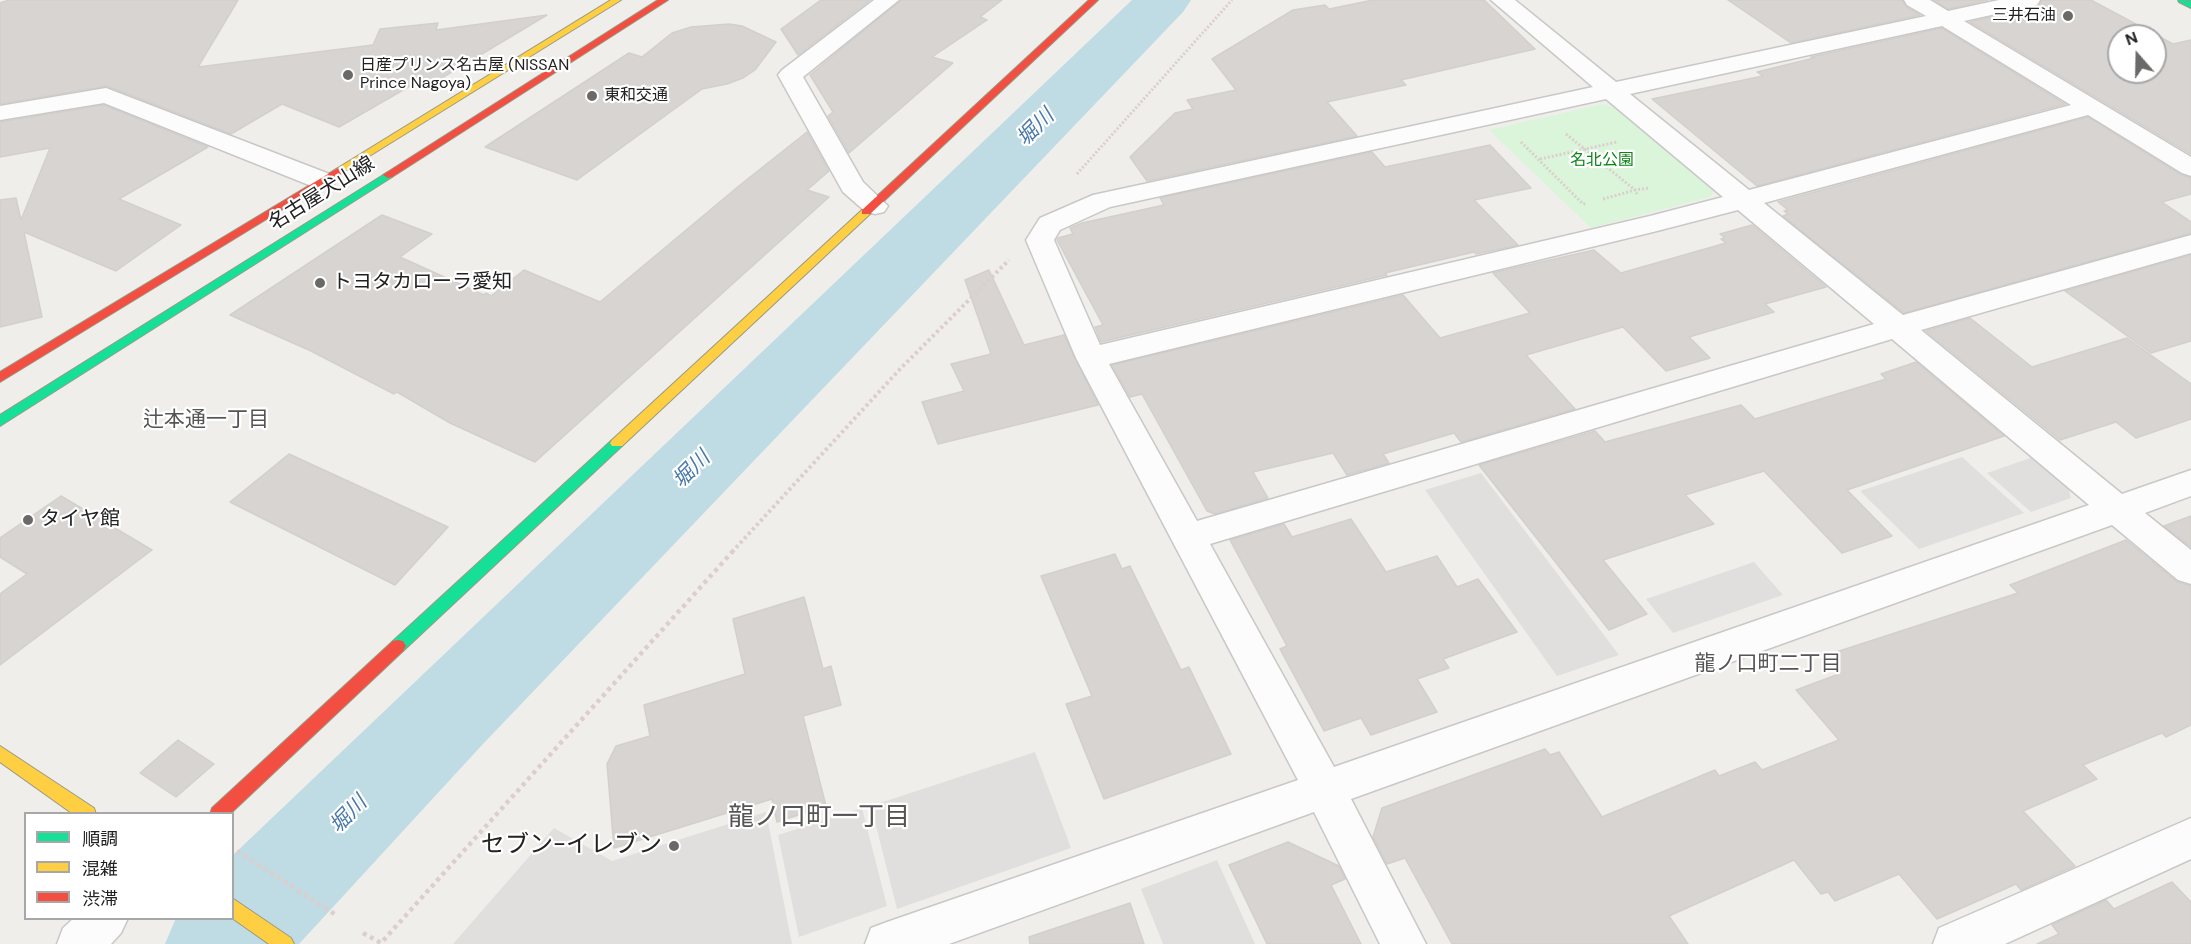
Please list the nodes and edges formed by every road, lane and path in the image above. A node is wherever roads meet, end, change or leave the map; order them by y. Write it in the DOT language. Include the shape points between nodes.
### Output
graph roads {
  1 [pos="617,0"];
  2 [pos="664,0"];
  3 [pos="888,0"];
  4 [pos="1094,0"];
  5 [pos="1232,0"];
  6 [pos="1502,0"];
  7 [pos="1914,0"];
  8 [pos="2029,0"];
  9 [pos="2182,0"];
  10 [pos="2191,4"];
  11 [pos="1945,19"];
  12 [pos="1612,89"];
  13 [pos="1534,108"];
  14 [pos="2091,108"];
  15 [pos="0,113"];
  16 [pos="1519,139"];
  17 [pos="1620,141"];
  18 [pos="1585,149"];
  19 [pos="1539,159"];
  20 [pos="2191,168"];
  21 [pos="1076,175"];
  22 [pos="323,181"];
  23 [pos="1654,187"];
  24 [pos="1635,190"];
  25 [pos="1742,199"];
  26 [pos="875,206"];
  27 [pos="1653,224"];
  28 [pos="2191,243"];
  29 [pos="1012,258"];
  30 [pos="1897,327"];
  31 [pos="1091,358"];
  32 [pos="0,378"];
  33 [pos="0,421"];
  34 [pos="2191,483"];
  35 [pos="2118,509"];
  36 [pos="1189,537"];
  37 [pos="2191,570"];
  38 [pos="0,753"];
  39 [pos="1325,791"];
  40 [pos="87,812"];
  41 [pos="219,812"];
  42 [pos="2191,838"];
  43 [pos="234,849"];
  44 [pos="234,908"];
  45 [pos="336,915"];
  46 [pos="104,920"];
  47 [pos="363,933"];
  48 [pos="80,944"];
  49 [pos="285,944"];
  50 [pos="887,944"];
  51 [pos="1404,944"];
  52 [pos="1955,944"];
  1 -- 22 [label="main road, 名古屋犬山線"];
  2 -- 33 [label="main road, 名古屋犬山線"];
  3 -- 26 [label="street" via="790,75 852,186"];
  4 -- 26 [label="main road"];
  5 -- 21 [label="path"];
  6 -- 12 [label="street"];
  7 -- 11 [label="street"];
  8 -- 11 [label="street"];
  9 -- 10 [label="main road"];
  11 -- 12 [label="street"];
  11 -- 14 [label="street"];
  12 -- 13 [label="street"];
  12 -- 25 [label="street"];
  13 -- 18 [label="path"];
  13 -- 31 [label="street" via="1102,201 1050,224 1040,240"];
  14 -- 20 [label="street"];
  14 -- 25 [label="street"];
  15 -- 22 [label="street" via="106,96"];
  16 -- 19 [label="path"];
  17 -- 18 [label="path"];
  18 -- 19 [label="path"];
  18 -- 24 [label="path"];
  19 -- 24 [label="path" via="1583,204"];
  22 -- 32 [label="main road, 名古屋犬山線"];
  23 -- 24 [label="path"];
  24 -- 27 [label="path"];
  25 -- 27 [label="street"];
  25 -- 30 [label="street"];
  26 -- 41 [label="main road"];
  27 -- 31 [label="street"];
  28 -- 30 [label="street"];
  29 -- 47 [label="path" via="991,275 765,516 381,943"];
  30 -- 35 [label="street"];
  30 -- 36 [label="street"];
  31 -- 36 [label="street"];
  34 -- 35 [label="street"];
  35 -- 37 [label="street"];
  35 -- 39 [label="street"];
  36 -- 39 [label="street"];
  38 -- 40 [label="main road"];
  39 -- 50 [label="street"];
  39 -- 51 [label="street"];
  42 -- 52 [label="street"];
  43 -- 45 [label="path"];
  44 -- 49 [label="main road"];
  46 -- 48 [label="street"];
}
